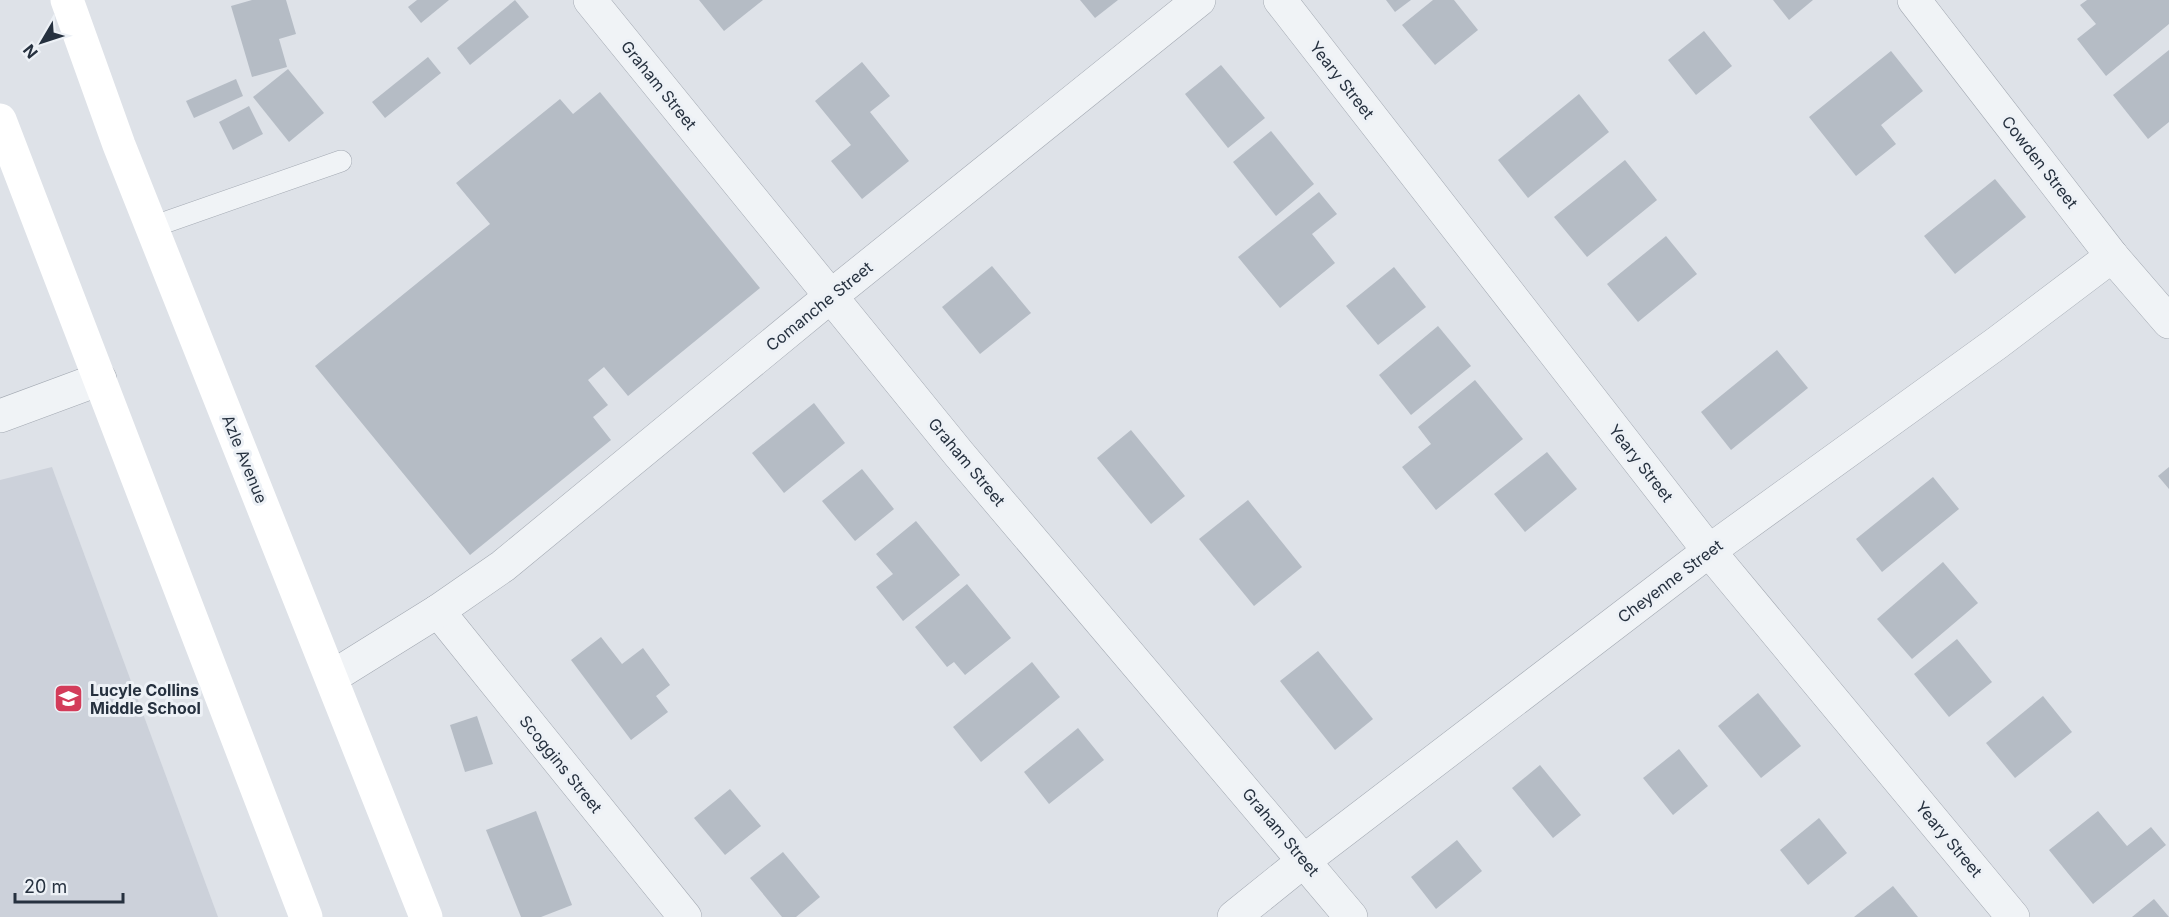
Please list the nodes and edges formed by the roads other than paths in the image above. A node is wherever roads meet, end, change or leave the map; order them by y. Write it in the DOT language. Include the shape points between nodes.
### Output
graph roads {
  1 [pos="67,0"];
  2 [pos="590,0"];
  3 [pos="1199,0"];
  4 [pos="1280,0"];
  5 [pos="1914,0"];
  6 [pos="0,120"];
  7 [pos="341,161"];
  8 [pos="152,227"];
  9 [pos="2112,256"];
  10 [pos="831,296"];
  11 [pos="2169,322"];
  12 [pos="100,378"];
  13 [pos="0,416"];
  14 [pos="1709,551"];
  15 [pos="438,611"];
  16 [pos="332,677"];
  17 [pos="1305,860"];
  18 [pos="306,917"];
  19 [pos="426,917"];
  20 [pos="685,917"];
  21 [pos="1234,917"];
  22 [pos="1351,917"];
  23 [pos="2013,917"];
  1 -- 8 [label="main road, Azle Avenue"];
  2 -- 10 [label="street, Graham Street"];
  3 -- 10 [label="street, Comanche Street"];
  4 -- 14 [label="street, Yeary Street"];
  5 -- 9 [label="street, Cowden Street"];
  6 -- 12 [label="main road"];
  7 -- 8 [label="lane"];
  8 -- 16 [label="main road, Azle Avenue"];
  9 -- 11 [label="street, Cowden Street"];
  9 -- 14 [label="street, Cheyenne Street"];
  10 -- 15 [label="street, Comanche Street" via="503,566"];
  10 -- 17 [label="street, Graham Street" via="959,454"];
  12 -- 13 [label="street"];
  12 -- 18 [label="main road"];
  14 -- 17 [label="street, Cheyenne Street"];
  14 -- 23 [label="street, Yeary Street"];
  15 -- 16 [label="street, Comanche Street"];
  15 -- 20 [label="street, Scoggins Street"];
  16 -- 19 [label="main road, Azle Avenue"];
  17 -- 21 [label="street, Cheyenne Street"];
  17 -- 22 [label="street, Graham Street"];
}
